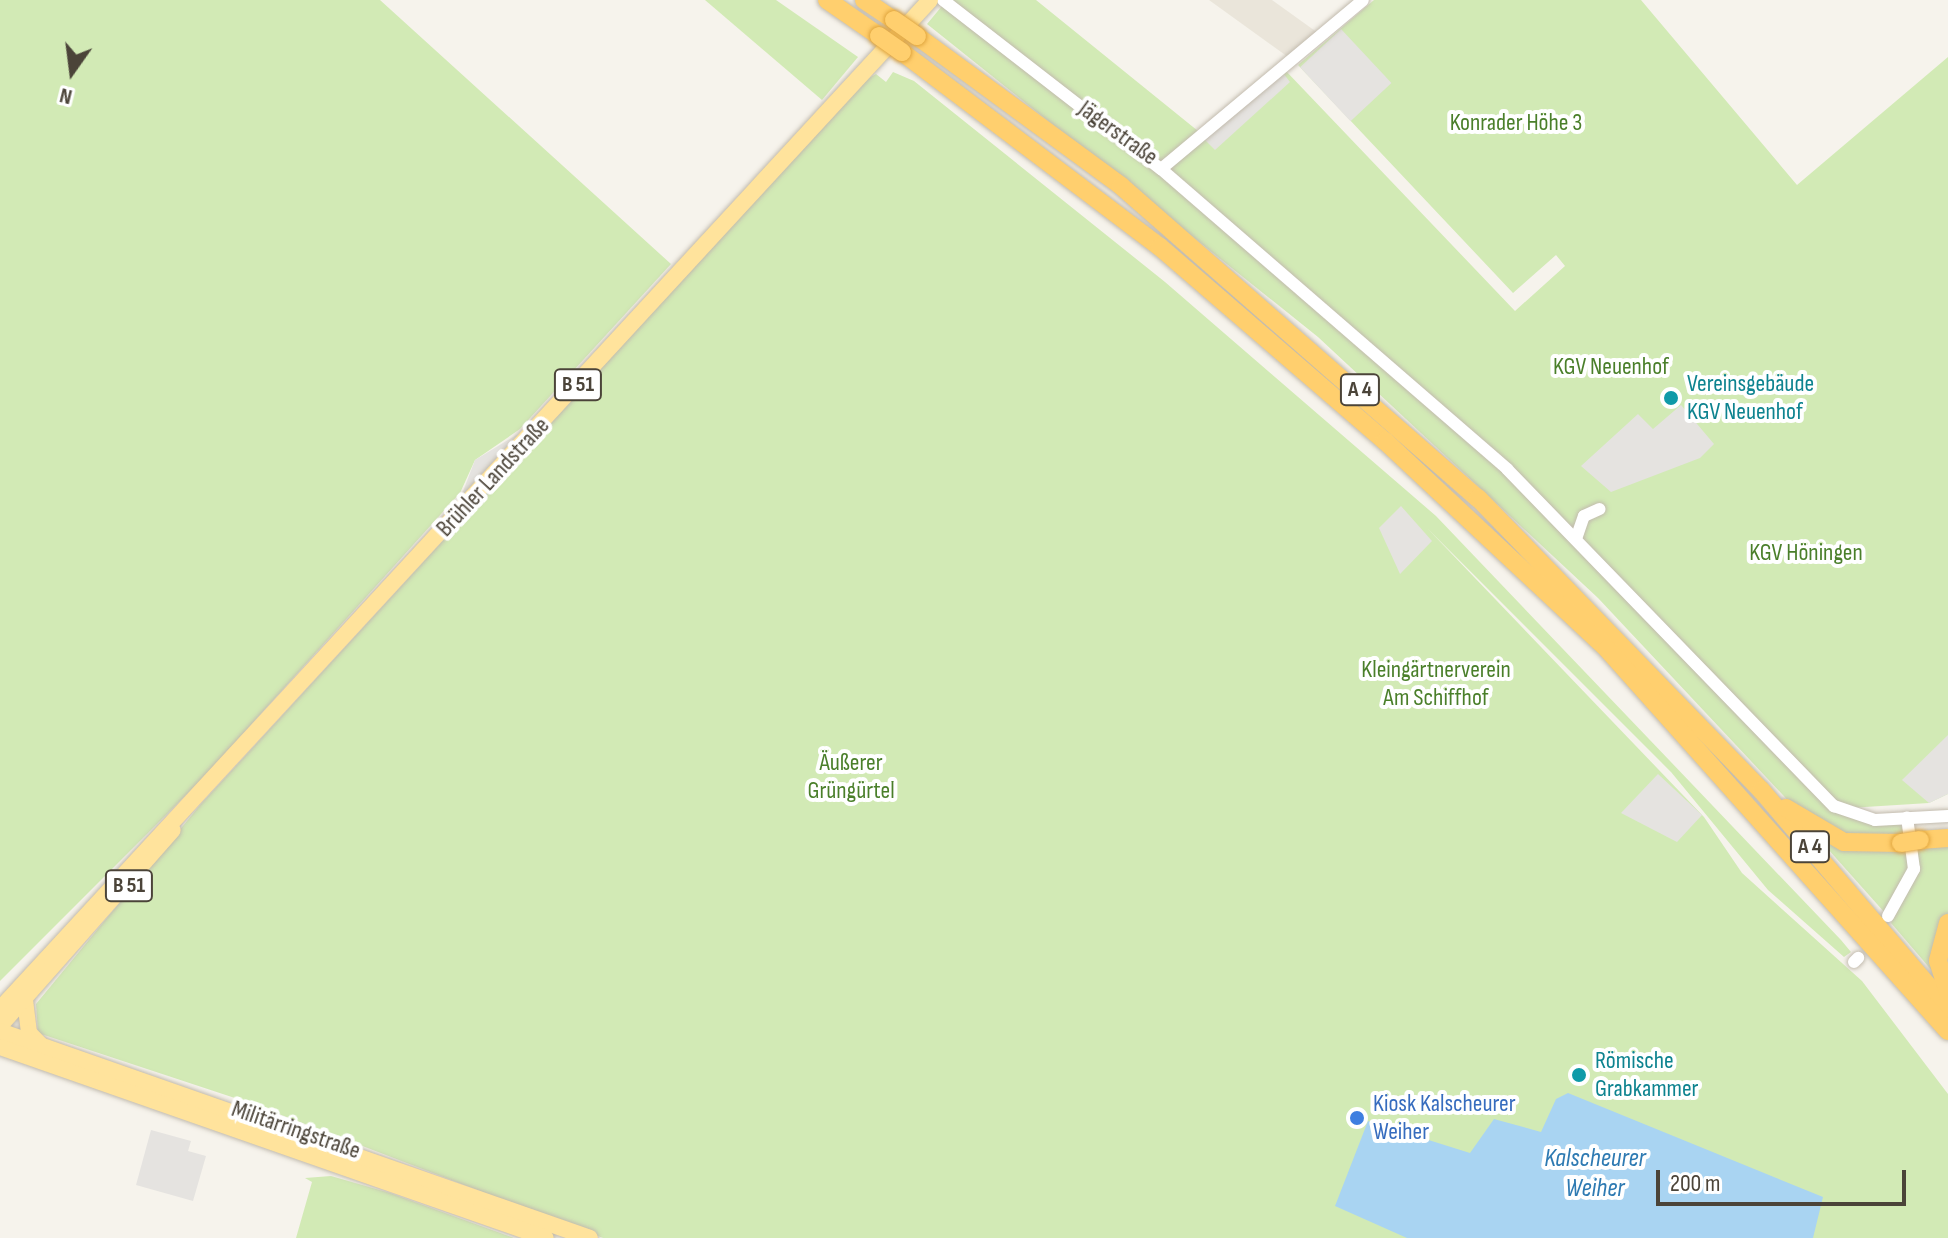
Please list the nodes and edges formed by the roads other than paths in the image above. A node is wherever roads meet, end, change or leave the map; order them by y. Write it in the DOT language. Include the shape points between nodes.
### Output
graph roads {
  1 [pos="827,0"];
  2 [pos="864,0"];
  3 [pos="930,0"];
  4 [pos="943,0"];
  5 [pos="1363,0"];
  6 [pos="1161,169"];
  7 [pos="1600,509"];
  8 [pos="1577,536"];
  9 [pos="1558,606"];
  10 [pos="1761,790"];
  11 [pos="1948,816"];
  12 [pos="1907,817"];
  13 [pos="1948,838"];
  14 [pos="1888,916"];
  15 [pos="1948,923"];
  16 [pos="1948,991"];
  17 [pos="8,1003"];
  18 [pos="1948,1009"];
  19 [pos="0,1028"];
  20 [pos="1948,1031"];
  21 [pos="0,1047"];
  22 [pos="1948,1048"];
  23 [pos="38,1052"];
  24 [pos="0,1060"];
  25 [pos="546,1238"];
  26 [pos="590,1238"];
  1 -- 9 [label="highway, A 4, bridge" via="1223,299"];
  2 -- 10 [label="highway, A 4, bridge" via="1121,186 1312,346 1510,530"];
  3 -- 17 [label="main road, Brühler Landstraße / B 51"];
  4 -- 6 [label="street, Jägerstraße"];
  5 -- 6 [label="street, Jägerstraße"];
  6 -- 8 [label="street"];
  7 -- 8 [label="street" via="1584,516"];
  8 -- 12 [label="street" via="1834,806 1875,820"];
  9 -- 20 [label="highway, A 4" via="1745,797"];
  9 -- 22 [label="highway, A 4"];
  10 -- 13 [label="highway, bridge" via="1844,842"];
  10 -- 18 [label="highway, A 4"];
  11 -- 12 [label="street"];
  12 -- 14 [label="street" via="1914,869"];
  15 -- 16 [label="highway" via="1938,961"];
  17 -- 19 [label="main road, Brühler Landstraße / B 51"];
  17 -- 23 [label="main road"];
  19 -- 23 [label="main road, Militärringstraße"];
  21 -- 23 [label="main road, Militärringstraße"];
  23 -- 24 [label="main road"];
  23 -- 25 [label="main road, Militärringstraße"];
  23 -- 26 [label="main road, Militärringstraße"];
}
